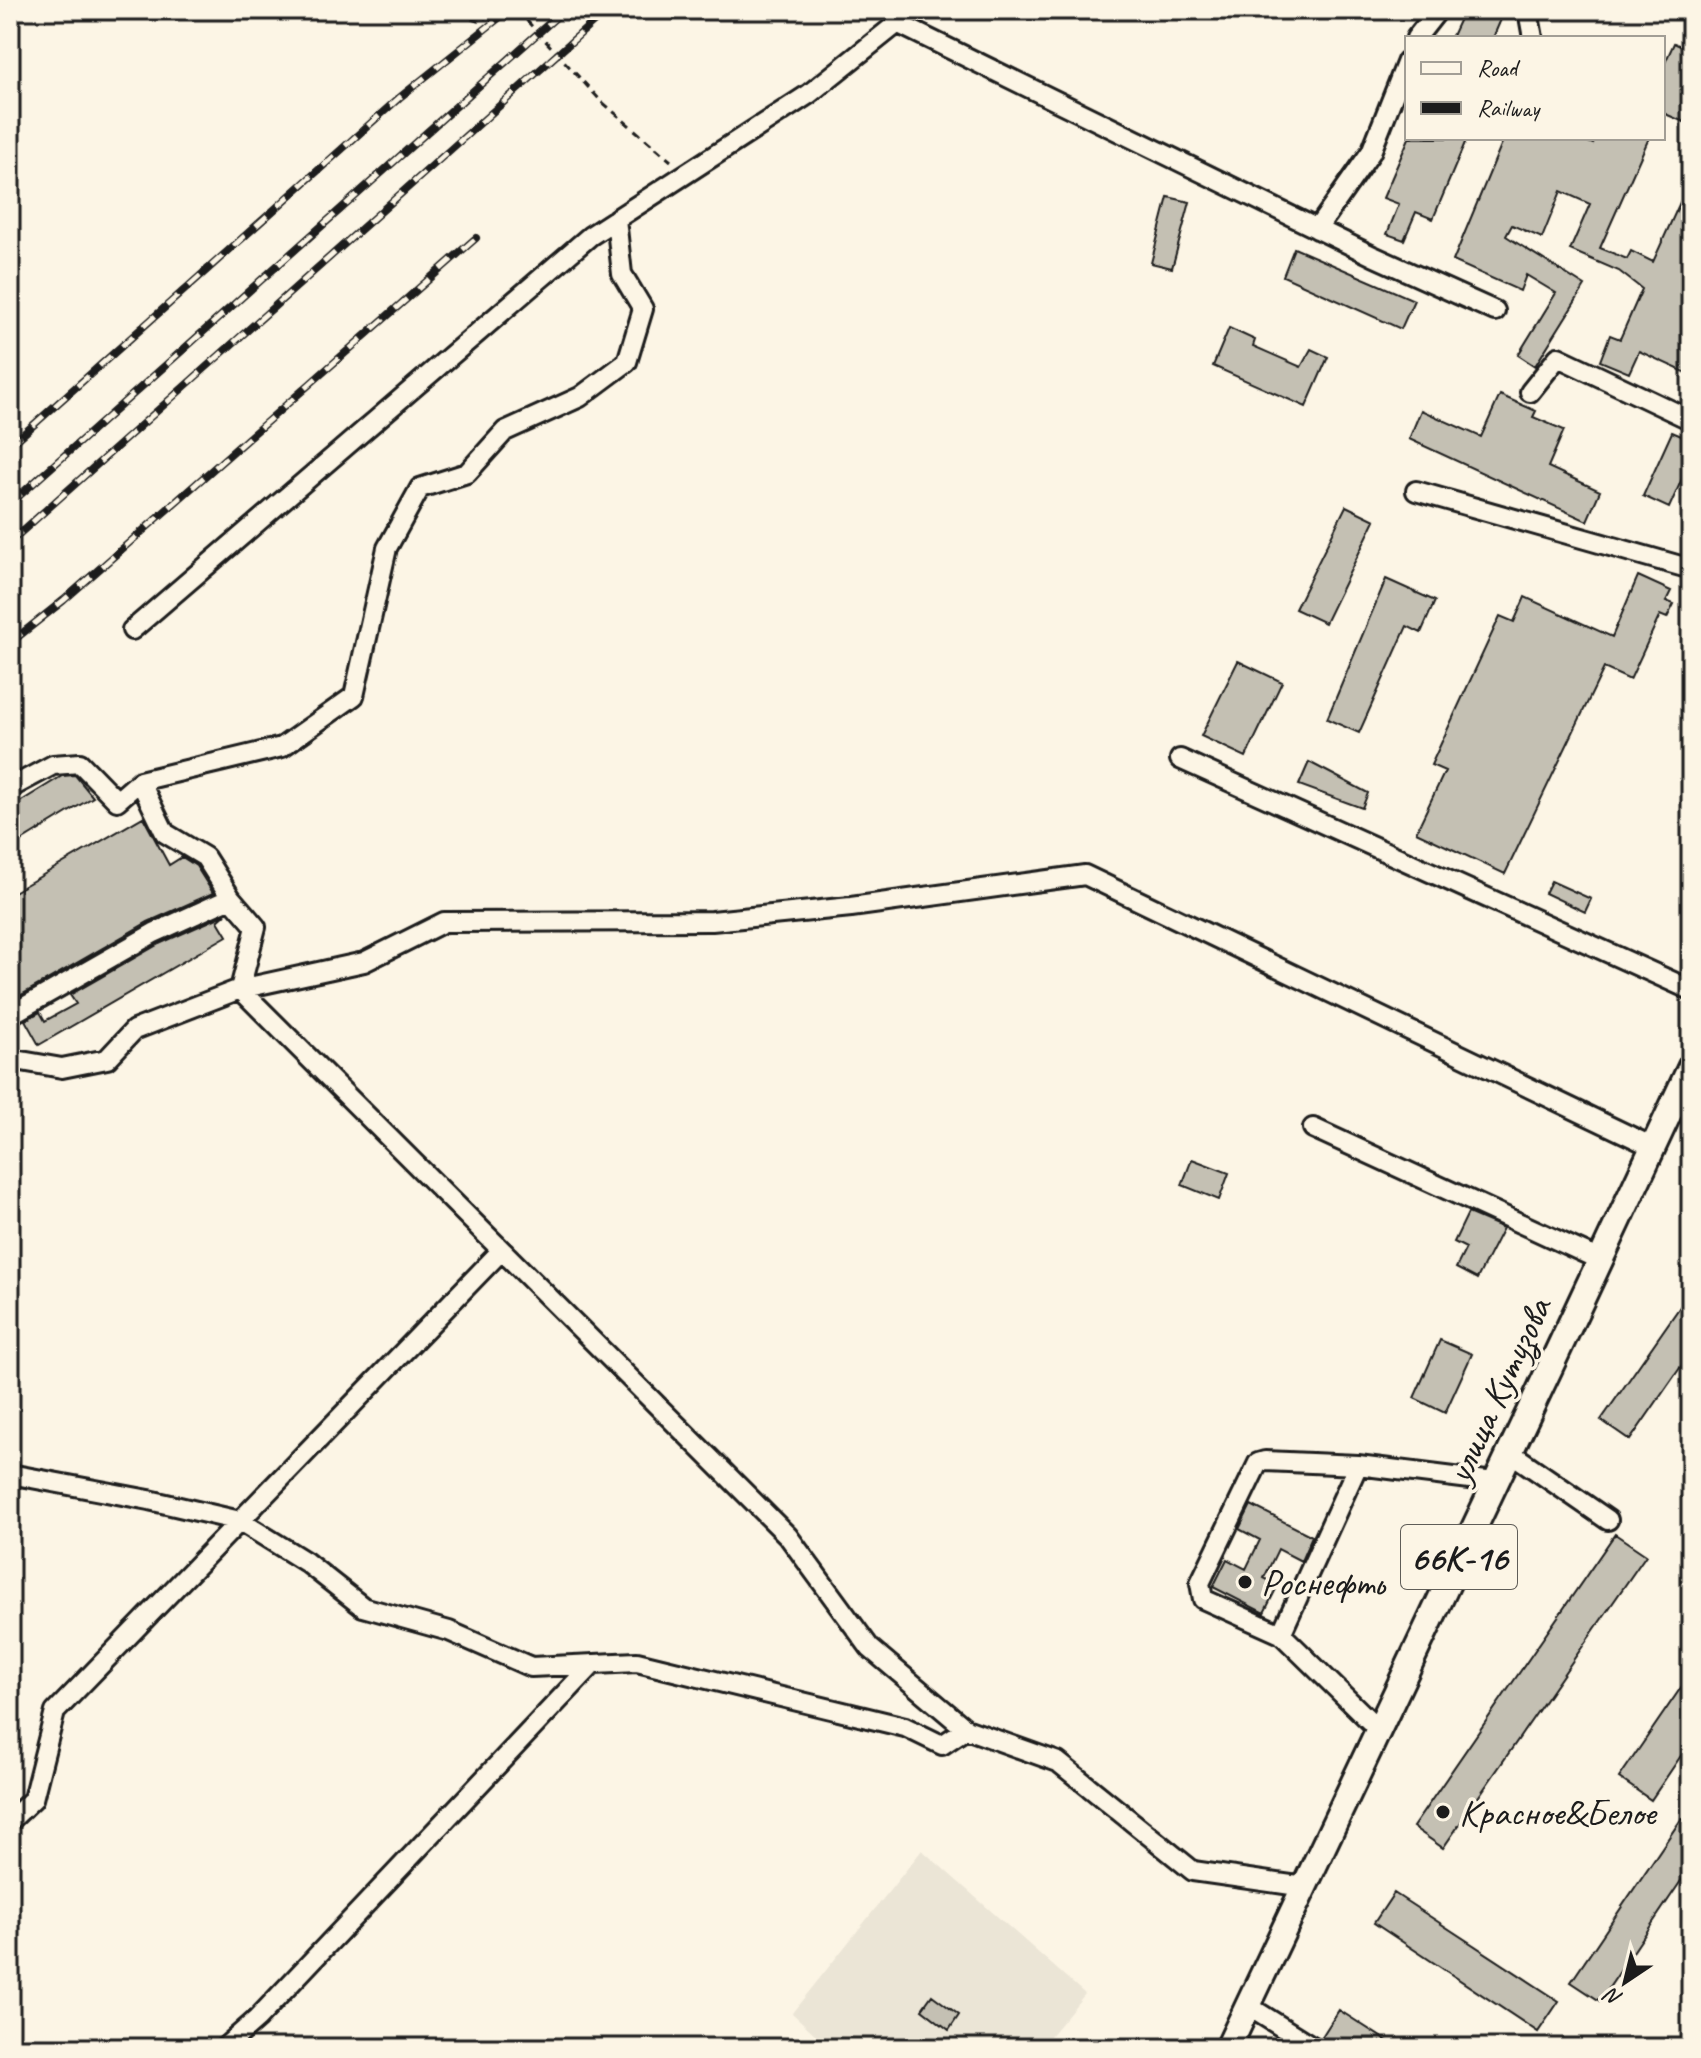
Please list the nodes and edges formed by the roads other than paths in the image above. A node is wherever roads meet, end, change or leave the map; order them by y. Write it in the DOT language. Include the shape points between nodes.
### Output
graph roads {
  1 [pos="914,10"];
  2 [pos="1438,10"];
  3 [pos="1524,10"];
  4 [pos="899,24"];
  5 [pos="1418,36"];
  6 [pos="1533,36"];
  7 [pos="1405,66"];
  8 [pos="616,219"];
  9 [pos="1317,229"];
  10 [pos="1495,311"];
  11 [pos="1530,392"];
  12 [pos="1691,420"];
  13 [pos="1416,491"];
  14 [pos="1691,569"];
  15 [pos="132,630"];
  16 [pos="1180,759"];
  17 [pos="140,781"];
  18 [pos="10,788"];
  19 [pos="231,898"];
  20 [pos="240,989"];
  21 [pos="1691,990"];
  22 [pos="10,1015"];
  23 [pos="10,1059"];
  24 [pos="1691,1066"];
  25 [pos="1313,1128"];
  26 [pos="1653,1147"];
  27 [pos="501,1251"];
  28 [pos="1600,1260"];
  29 [pos="1508,1451"];
  30 [pos="1358,1465"];
  31 [pos="10,1474"];
  32 [pos="1494,1482"];
  33 [pos="1608,1520"];
  34 [pos="240,1521"];
  35 [pos="1281,1634"];
  36 [pos="593,1664"];
  37 [pos="966,1729"];
  38 [pos="1379,1730"];
  39 [pos="10,1821"];
  40 [pos="1305,1887"];
  41 [pos="1248,2006"];
  42 [pos="1287,2039"];
  43 [pos="224,2048"];
  44 [pos="1228,2048"];
  45 [pos="1315,2048"];
  1 -- 4 [label="street"];
  2 -- 5 [label="street"];
  3 -- 6 [label="street"];
  4 -- 8 [label="street" via="809,94"];
  4 -- 9 [label="street"];
  7 -- 9 [label="street" via="1371,152"];
  8 -- 15 [label="street"];
  8 -- 17 [label="street" via="622,274 643,309 627,362 580,397 505,431 467,473 420,488 387,548 354,696 282,747"];
  9 -- 10 [label="street"];
  11 -- 12 [label="street" via="1558,357"];
  13 -- 14 [label="street"];
  16 -- 21 [label="street"];
  17 -- 18 [label="street" via="117,801 80,763 53,765"];
  17 -- 19 [label="street" via="165,833 205,857"];
  19 -- 20 [label="street" via="256,927"];
  19 -- 22 [label="street" via="154,933"];
  20 -- 23 [label="street" via="134,1030 107,1059 62,1068"];
  20 -- 26 [label="street" via="364,962 444,922 712,921 1085,875"];
  20 -- 27 [label="street"];
  24 -- 26 [label="main road, улица Кутузова / 66К-16"];
  25 -- 28 [label="street"];
  26 -- 28 [label="main road, улица Кутузова / 66К-16"];
  27 -- 34 [label="street"];
  27 -- 37 [label="street" via="788,1536 870,1648"];
  28 -- 29 [label="main road, улица Кутузова / 66К-16"];
  29 -- 32 [label="main road, улица Кутузова / 66К-16"];
  29 -- 33 [label="street"];
  30 -- 32 [label="street"];
  30 -- 35 [label="street"];
  30 -- 35 [label="street" via="1258,1463 1200,1583 1203,1599"];
  31 -- 34 [label="street"];
  32 -- 38 [label="main road, улица Кутузова / 66К-16"];
  34 -- 36 [label="street" via="306,1562 363,1607 449,1631 531,1667"];
  34 -- 39 [label="street" via="55,1712 33,1799"];
  35 -- 38 [label="street"];
  36 -- 37 [label="street" via="637,1662 905,1727 942,1745"];
  36 -- 43 [label="street"];
  37 -- 40 [label="street" via="1058,1762 1193,1871"];
  38 -- 40 [label="main road, улица Кутузова / 66К-16"];
  40 -- 41 [label="main road, улица Кутузова / 66К-16"];
  41 -- 42 [label="street"];
  41 -- 44 [label="main road, улица Кутузова / 66К-16"];
  42 -- 45 [label="street"];
}
